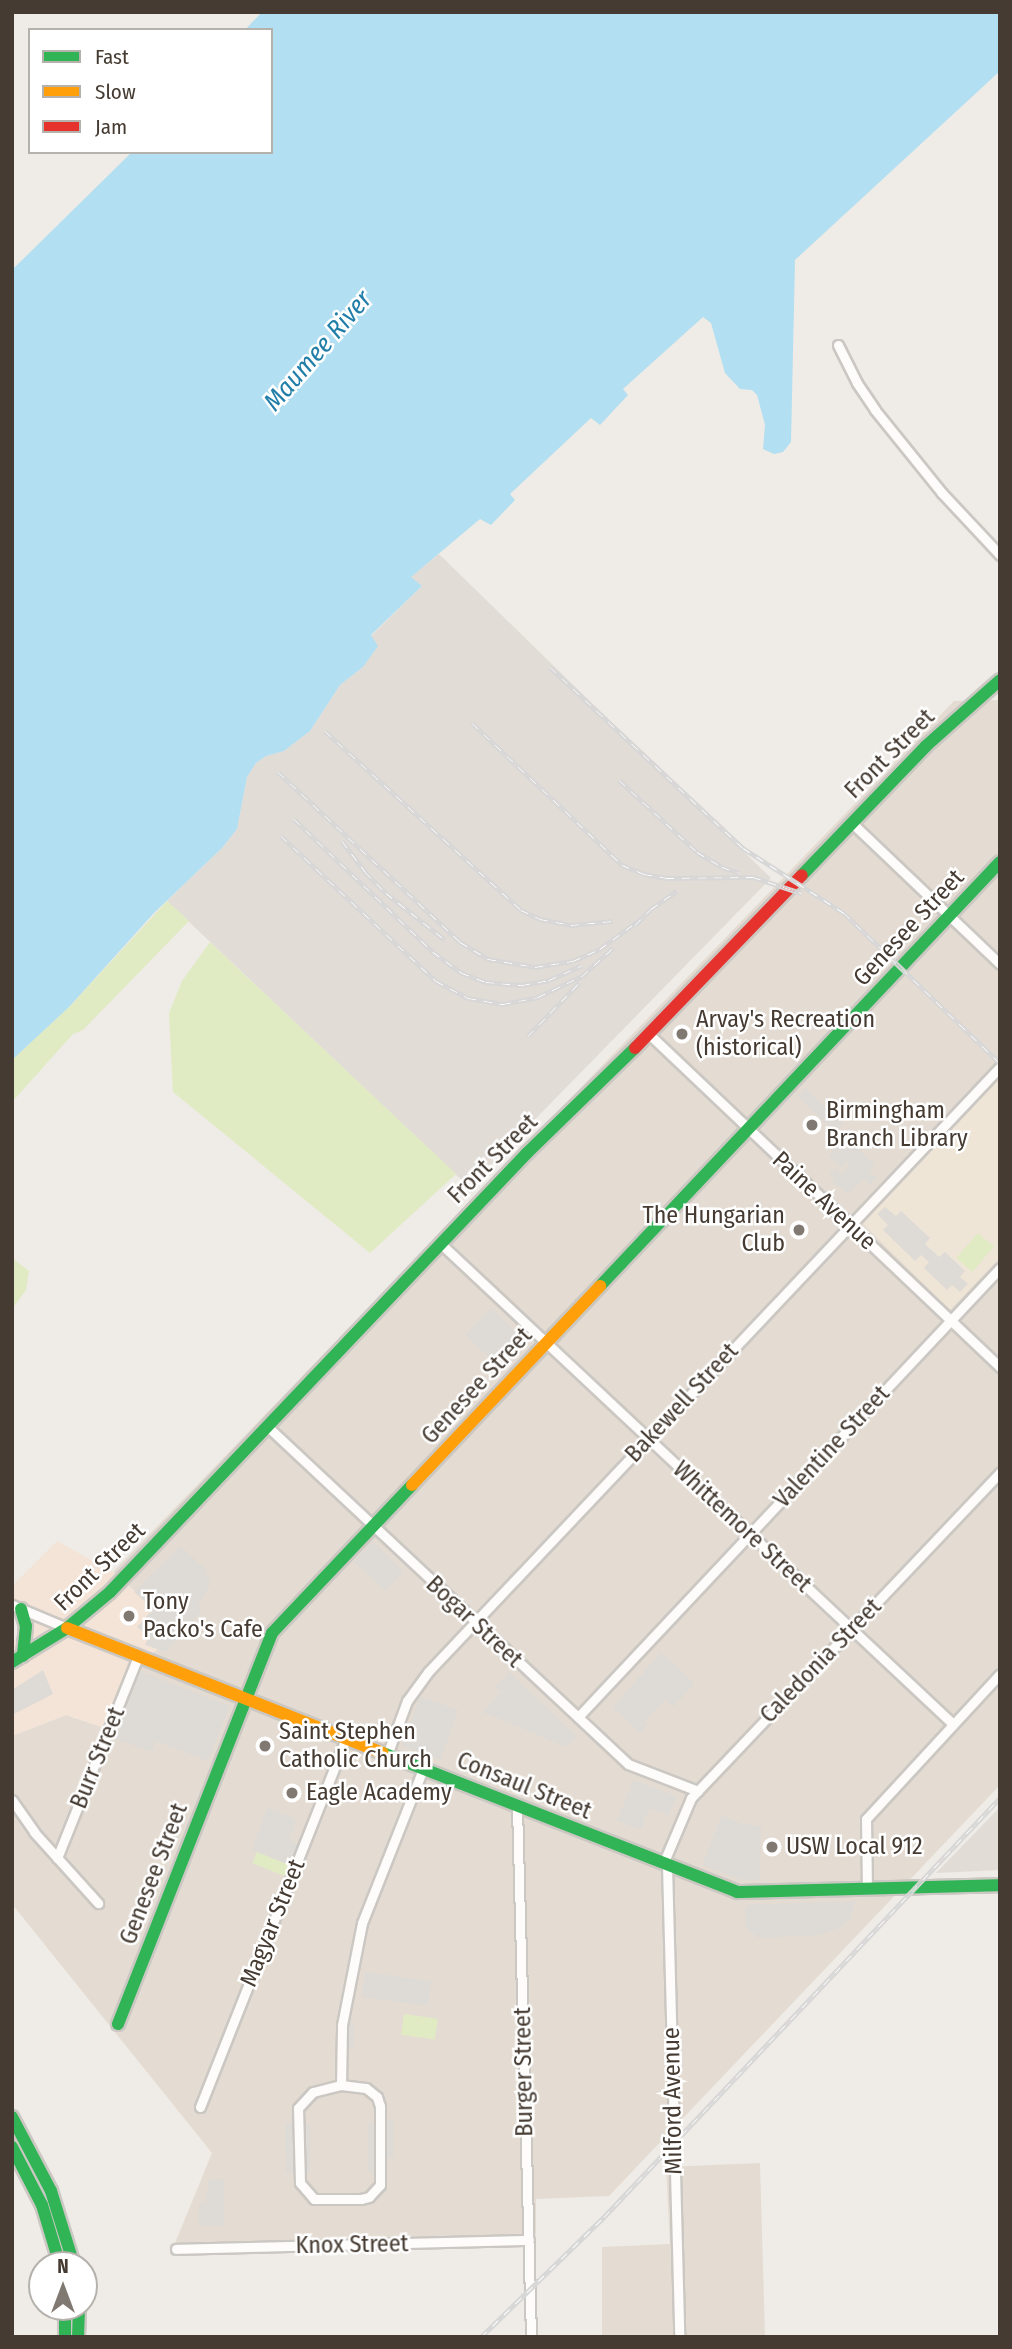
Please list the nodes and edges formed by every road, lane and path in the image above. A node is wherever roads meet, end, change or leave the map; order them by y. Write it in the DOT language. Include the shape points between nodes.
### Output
graph roads {
  1 [pos="838,345"];
  2 [pos="1000,555"];
  3 [pos="1000,680"];
  4 [pos="852,823"];
  5 [pos="1000,862"];
  6 [pos="949,915"];
  7 [pos="1000,964"];
  8 [pos="649,1034"];
  9 [pos="1000,1067"];
  10 [pos="748,1129"];
  11 [pos="849,1226"];
  12 [pos="440,1243"];
  13 [pos="1000,1268"];
  14 [pos="951,1320"];
  15 [pos="547,1343"];
  16 [pos="1000,1367"];
  17 [pos="268,1427"];
  18 [pos="649,1438"];
  19 [pos="1000,1472"];
  20 [pos="374,1527"];
  21 [pos="750,1535"];
  22 [pos="16,1607"];
  23 [pos="476,1624"];
  24 [pos="67,1628"];
  25 [pos="852,1630"];
  26 [pos="138,1657"];
  27 [pos="18,1659"];
  28 [pos="1000,1674"];
  29 [pos="246,1699"];
  30 [pos="578,1717"];
  31 [pos="953,1724"];
  32 [pos="346,1738"];
  33 [pos="387,1755"];
  34 [pos="423,1769"];
  35 [pos="698,1791"];
  36 [pos="12,1800"];
  37 [pos="517,1806"];
  38 [pos="57,1858"];
  39 [pos="665,1864"];
  40 [pos="1000,1885"];
  41 [pos="867,1889"];
  42 [pos="98,1903"];
  43 [pos="118,2024"];
  44 [pos="341,2085"];
  45 [pos="200,2107"];
  46 [pos="12,2117"];
  47 [pos="12,2147"];
  48 [pos="528,2240"];
  49 [pos="176,2249"];
  50 [pos="56,2251"];
  51 [pos="70,2251"];
  52 [pos="531,2337"];
  53 [pos="679,2337"];
  1 -- 2 [label="street" via="876,410 942,493"];
  3 -- 4 [label="main road, Front Street" via="926,746"];
  4 -- 6 [label="street"];
  4 -- 8 [label="main road, Front Street"];
  5 -- 6 [label="main road, Genesee Street"];
  6 -- 7 [label="street"];
  6 -- 10 [label="main road, Genesee Street"];
  8 -- 10 [label="street, Paine Avenue"];
  8 -- 12 [label="main road, Front Street"];
  9 -- 11 [label="street, Bakewell Street"];
  10 -- 11 [label="street, Paine Avenue"];
  10 -- 15 [label="main road, Genesee Street"];
  11 -- 14 [label="street, Paine Avenue"];
  11 -- 18 [label="street, Bakewell Street"];
  12 -- 15 [label="street, Whittemore Street"];
  12 -- 17 [label="main road, Front Street"];
  13 -- 14 [label="street, Valentine Street"];
  14 -- 16 [label="street, Paine Avenue"];
  14 -- 21 [label="street, Valentine Street"];
  15 -- 18 [label="street, Whittemore Street"];
  15 -- 20 [label="main road, Genesee Street"];
  17 -- 20 [label="street, Bogar Street"];
  17 -- 24 [label="main road, Front Street" via="110,1592"];
  18 -- 21 [label="street, Whittemore Street"];
  18 -- 23 [label="street, Bakewell Street"];
  19 -- 25 [label="street, Caledonia Street"];
  20 -- 23 [label="street, Bogar Street"];
  20 -- 29 [label="main road, Genesee Street" via="272,1633"];
  21 -- 25 [label="street, Whittemore Street"];
  21 -- 30 [label="street, Valentine Street"];
  22 -- 24 [label="street, Consaul Street"];
  22 -- 27 [label="main road" via="26,1626"];
  23 -- 30 [label="street, Bogar Street"];
  23 -- 33 [label="street, Bakewell Street" via="416,1686"];
  24 -- 26 [label="main road, Consaul Street"];
  24 -- 27 [label="main road, Front Street"];
  25 -- 31 [label="street, Whittemore Street"];
  25 -- 35 [label="street, Caledonia Street"];
  26 -- 29 [label="main road, Consaul Street"];
  26 -- 38 [label="street, Burr Street"];
  28 -- 31 [label="street"];
  29 -- 32 [label="main road, Consaul Street"];
  29 -- 43 [label="main road, Genesee Street"];
  30 -- 35 [label="street, Bogar Street" via="628,1764"];
  31 -- 41 [label="street" via="866,1819"];
  32 -- 33 [label="main road, Consaul Street"];
  32 -- 45 [label="street, Magyar Street"];
  33 -- 34 [label="main road, Consaul Street"];
  34 -- 37 [label="main road, Consaul Street"];
  34 -- 44 [label="street" via="362,1923 342,2025"];
  35 -- 39 [label="street, Caledonia Street"];
  36 -- 38 [label="street"];
  37 -- 39 [label="main road, Consaul Street"];
  37 -- 48 [label="street, Burger Street"];
  38 -- 42 [label="street"];
  39 -- 41 [label="main road, Consaul Street" via="737,1892"];
  39 -- 53 [label="street, Milford Avenue"];
  40 -- 41 [label="main road, Consaul Street"];
  44 -- 44 [label="street" via="313,2092 298,2108 300,2183 314,2199 361,2199 380,2185 377,2097 366,2088"];
  46 -- 51 [label="main road" via="51,2191"];
  47 -- 50 [label="main road" via="45,2212"];
  48 -- 49 [label="street, Knox Street"];
  48 -- 52 [label="street, Burger Street"];
}
